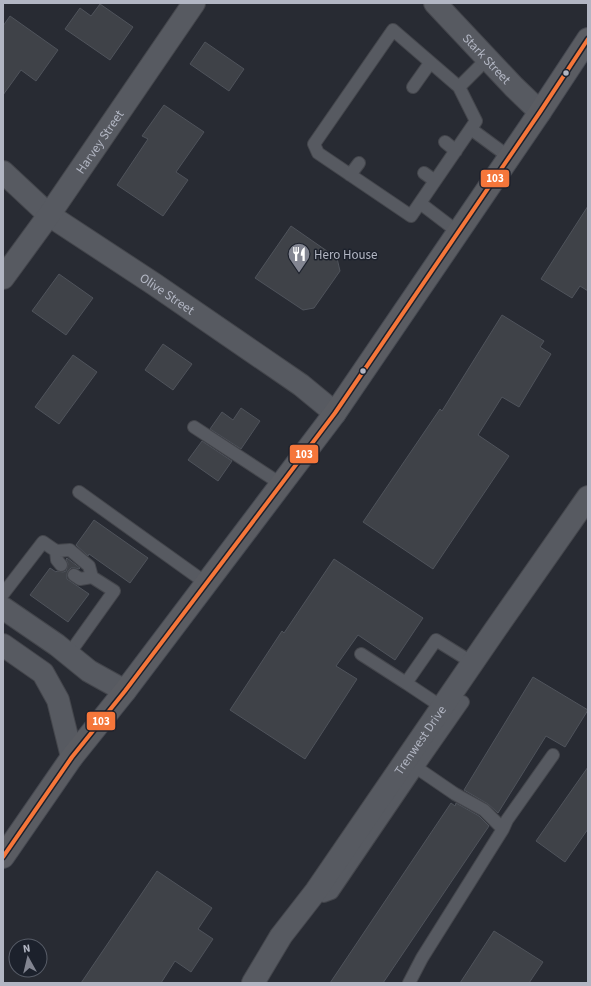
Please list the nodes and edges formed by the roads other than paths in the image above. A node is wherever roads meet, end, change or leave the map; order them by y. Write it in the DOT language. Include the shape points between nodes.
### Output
graph roads {
  1 [pos="194,3"];
  2 [pos="435,3"];
  3 [pos="588,38"];
  4 [pos="488,59"];
  5 [pos="430,62"];
  6 [pos="414,87"];
  7 [pos="459,87"];
  8 [pos="540,112"];
  9 [pos="471,129"];
  10 [pos="445,142"];
  11 [pos="456,150"];
  12 [pos="509,157"];
  13 [pos="359,164"];
  14 [pos="3,172"];
  15 [pos="424,173"];
  16 [pos="350,176"];
  17 [pos="435,181"];
  18 [pos="420,203"];
  19 [pos="49,215"];
  20 [pos="458,232"];
  21 [pos="3,278"];
  22 [pos="335,413"];
  23 [pos="194,427"];
  24 [pos="281,484"];
  25 [pos="79,492"];
  26 [pos="588,497"];
  27 [pos="56,551"];
  28 [pos="61,565"];
  29 [pos="74,575"];
  30 [pos="92,577"];
  31 [pos="206,583"];
  32 [pos="3,594"];
  33 [pos="3,608"];
  34 [pos="3,645"];
  35 [pos="69,654"];
  36 [pos="361,654"];
  37 [pos="472,663"];
  38 [pos="406,684"];
  39 [pos="125,691"];
  40 [pos="463,702"];
  41 [pos="442,707"];
  42 [pos="553,755"];
  43 [pos="72,757"];
  44 [pos="411,764"];
  45 [pos="503,829"];
  46 [pos="3,857"];
  47 [pos="253,983"];
  48 [pos="409,983"];
  1 -- 19 [label="street, Harvey Street"];
  2 -- 4 [label="street, Stark Street"];
  3 -- 8 [label="main road"];
  4 -- 7 [label="lane"];
  4 -- 8 [label="street, Stark Street"];
  5 -- 6 [label="lane"];
  5 -- 7 [label="lane"];
  5 -- 16 [label="lane" via="393,30 314,144 318,153"];
  7 -- 9 [label="lane" via="476,122"];
  8 -- 12 [label="main road"];
  9 -- 11 [label="lane"];
  9 -- 12 [label="lane"];
  10 -- 11 [label="lane"];
  11 -- 17 [label="lane"];
  12 -- 20 [label="main road"];
  13 -- 16 [label="lane"];
  14 -- 19 [label="street, Olive Street"];
  15 -- 17 [label="lane"];
  16 -- 18 [label="lane" via="411,216"];
  17 -- 18 [label="lane"];
  18 -- 20 [label="lane"];
  19 -- 21 [label="street, Harvey Street"];
  19 -- 22 [label="street, Olive Street" via="301,385"];
  20 -- 22 [label="main road"];
  22 -- 24 [label="main road"];
  23 -- 24 [label="lane"];
  24 -- 31 [label="main road"];
  25 -- 31 [label="lane"];
  26 -- 37 [label="street, Trenwest Drive"];
  27 -- 28 [label="lane" via="57,560"];
  27 -- 30 [label="lane" via="70,550 90,566"];
  27 -- 32 [label="lane" via="43,542"];
  29 -- 30 [label="lane" via="80,580"];
  30 -- 35 [label="lane" via="114,591"];
  31 -- 39 [label="main road"];
  33 -- 35 [label="street"];
  34 -- 43 [label="street" via="43,673 58,700"];
  35 -- 39 [label="street" via="89,671"];
  36 -- 38 [label="lane"];
  37 -- 38 [label="lane" via="436,640"];
  37 -- 41 [label="street, Trenwest Drive"];
  38 -- 41 [label="lane"];
  39 -- 43 [label="main road"];
  40 -- 44 [label="lane"];
  41 -- 44 [label="street, Trenwest Drive"];
  42 -- 45 [label="lane"];
  43 -- 46 [label="main road"];
  44 -- 45 [label="lane" via="484,810"];
  44 -- 47 [label="street, Trenwest Drive" via="281,936"];
  45 -- 48 [label="lane"];
}
